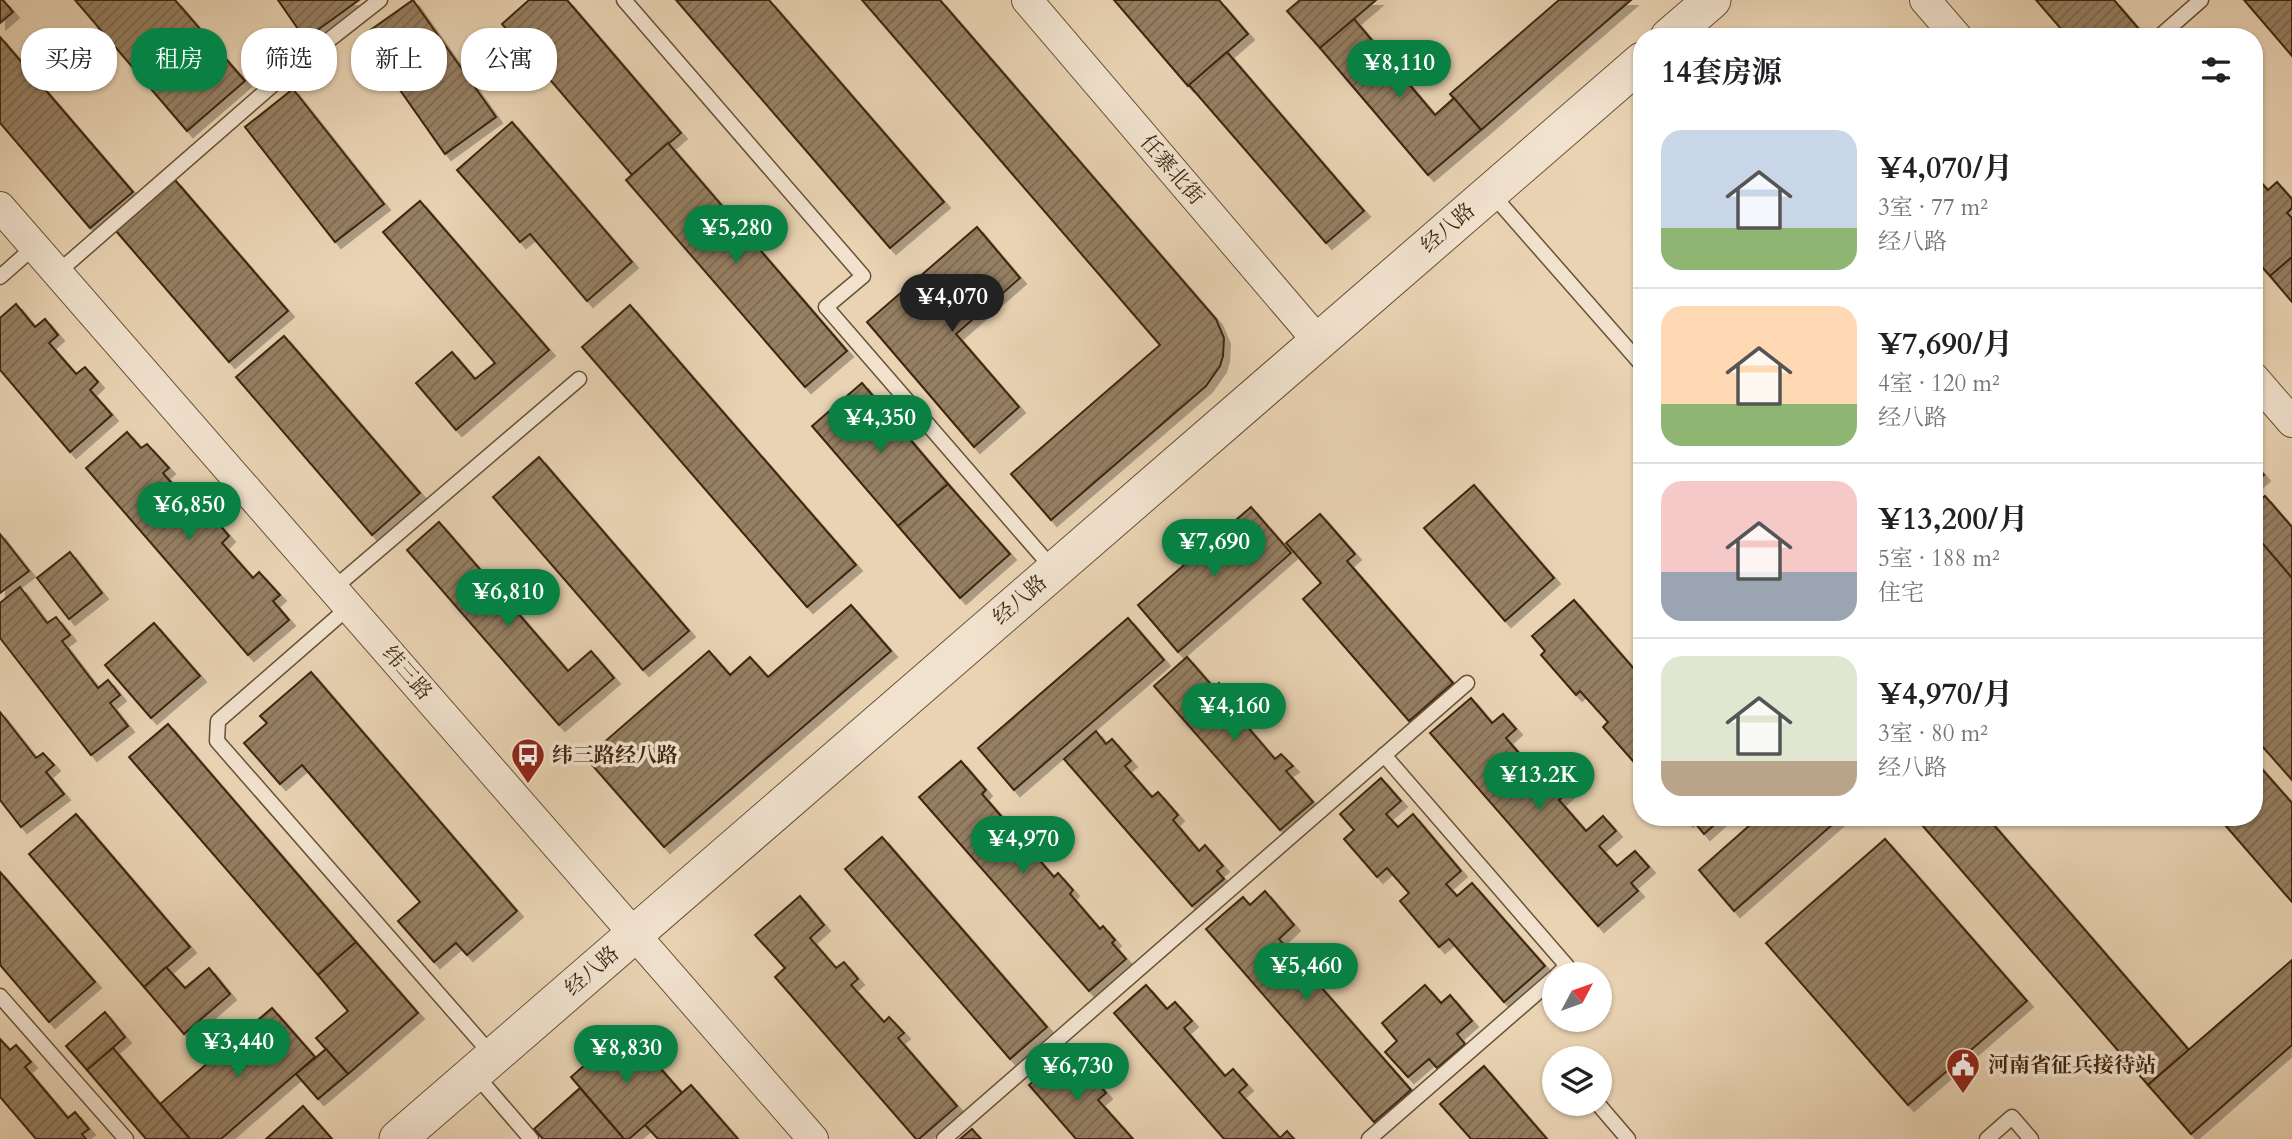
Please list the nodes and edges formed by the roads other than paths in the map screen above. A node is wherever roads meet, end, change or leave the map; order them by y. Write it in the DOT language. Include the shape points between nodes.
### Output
graph roads {
  1 [pos="380,0"];
  2 [pos="624,0"];
  3 [pos="1027,0"];
  4 [pos="1712,0"];
  5 [pos="1924,0"];
  6 [pos="2201,0"];
  7 [pos="1679,28"];
  8 [pos="1948,28"];
  9 [pos="2169,28"];
  10 [pos="1633,69"];
  11 [pos="1490,192"];
  12 [pos="0,208"];
  13 [pos="34,247"];
  14 [pos="57,273"];
  15 [pos="0,277"];
  16 [pos="1318,341"];
  17 [pos="1633,355"];
  18 [pos="579,379"];
  19 [pos="2263,388"];
  20 [pos="2292,422"];
  21 [pos="1054,570"];
  22 [pos="341,598"];
  23 [pos="1467,683"];
  24 [pos="1384,755"];
  25 [pos="634,934"];
  26 [pos="1564,962"];
  27 [pos="1542,988"];
  28 [pos="0,996"];
  29 [pos="484,1065"];
  30 [pos="1608,1116"];
  31 [pos="125,1139"];
  32 [pos="398,1139"];
  33 [pos="531,1139"];
  34 [pos="813,1139"];
  35 [pos="944,1139"];
  36 [pos="1369,1139"];
  37 [pos="1628,1139"];
  38 [pos="1987,1139"];
  39 [pos="2031,1139"];
  1 -- 14 [label="lane" via="283,76"];
  2 -- 21 [label="lane" via="863,276 826,307"];
  3 -- 16 [label="street, 任寨北街"];
  4 -- 7 [label="street"];
  5 -- 8 [label="street"];
  6 -- 9 [label="lane"];
  10 -- 11 [label="street, 经八路"];
  11 -- 16 [label="street, 经八路"];
  11 -- 17 [label="lane"];
  12 -- 13 [label="street, 纬三路"];
  13 -- 14 [label="street, 纬三路"];
  13 -- 15 [label="lane"];
  14 -- 22 [label="street, 纬三路"];
  16 -- 21 [label="street, 经八路"];
  18 -- 22 [label="lane"];
  19 -- 20 [label="street"];
  21 -- 25 [label="street, 经八路"];
  22 -- 25 [label="street, 纬三路"];
  22 -- 29 [label="lane" via="218,721 217,741"];
  23 -- 24 [label="lane"];
  24 -- 26 [label="lane"];
  24 -- 35 [label="lane"];
  25 -- 29 [label="street, 经八路"];
  25 -- 34 [label="street, 纬三路"];
  27 -- 36 [label="lane"];
  28 -- 31 [label="lane"];
  29 -- 32 [label="street, 经八路"];
  29 -- 33 [label="lane"];
  30 -- 37 [label="lane"];
  38 -- 39 [label="lane" via="2012,1117"];
}
